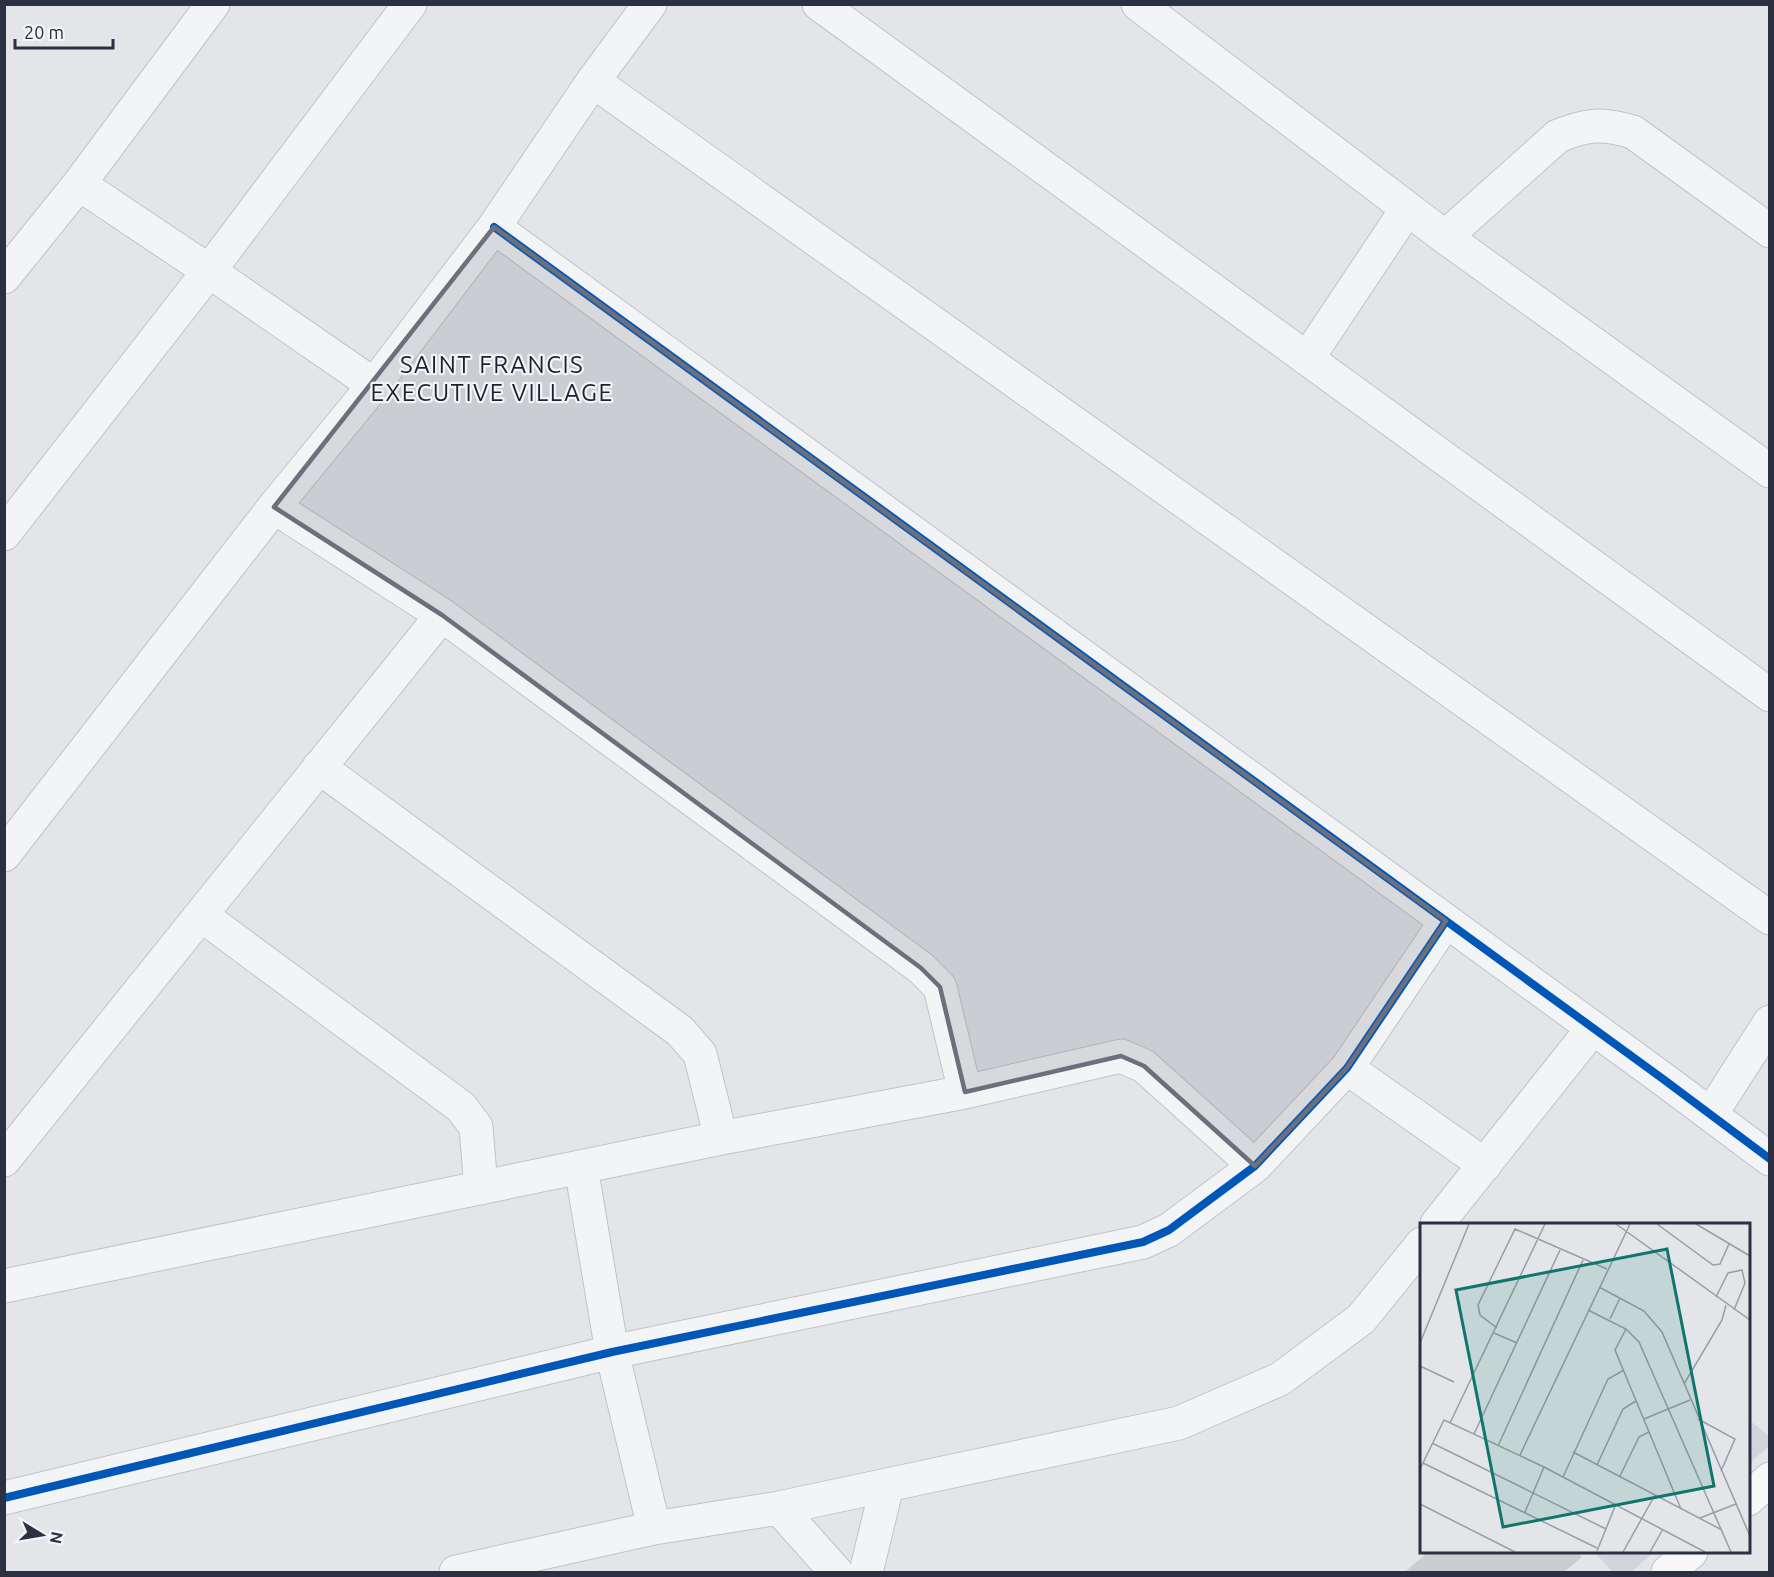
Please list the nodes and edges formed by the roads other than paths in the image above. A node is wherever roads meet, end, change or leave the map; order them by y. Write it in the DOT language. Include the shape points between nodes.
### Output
graph roads {
  1 [pos="213,4"];
  2 [pos="410,4"];
  3 [pos="650,4"];
  4 [pos="819,4"];
  5 [pos="1138,4"];
  6 [pos="593,81"];
  7 [pos="79,184"];
  8 [pos="1407,209"];
  9 [pos="494,227"];
  10 [pos="1770,231"];
  11 [pos="1445,237"];
  12 [pos="209,271"];
  13 [pos="4,277"];
  14 [pos="1307,359"];
  15 [pos="374,385"];
  16 [pos="1770,471"];
  17 [pos="274,507"];
  18 [pos="4,534"];
  19 [pos="442,615"];
  20 [pos="1770,695"];
  21 [pos="319,767"];
  22 [pos="6,849"];
  23 [pos="201,915"];
  24 [pos="1770,918"];
  25 [pos="1446,921"];
  26 [pos="1770,1022"];
  27 [pos="1593,1028"];
  28 [pos="1347,1068"];
  29 [pos="964,1092"];
  30 [pos="1711,1114"];
  31 [pos="721,1138"];
  32 [pos="8,1146"];
  33 [pos="1770,1159"];
  34 [pos="1255,1166"];
  35 [pos="1485,1166"];
  36 [pos="582,1167"];
  37 [pos="481,1188"];
  38 [pos="1438,1223"];
  39 [pos="1420,1246"];
  40 [pos="4,1286"];
  41 [pos="612,1352"];
  42 [pos="1770,1479"];
  43 [pos="887,1486"];
  44 [pos="4,1498"];
  45 [pos="1750,1498"];
  46 [pos="779,1508"];
  47 [pos="654,1528"];
  48 [pos="1689,1553"];
  49 [pos="503,1567"];
  50 [pos="456,1572"];
  51 [pos="837,1572"];
  52 [pos="866,1572"];
  53 [pos="1668,1572"];
  1 -- 7 [label="street"];
  2 -- 12 [label="street"];
  3 -- 6 [label="street"];
  4 -- 14 [label="street"];
  5 -- 8 [label="street"];
  6 -- 9 [label="street"];
  6 -- 24 [label="street"];
  7 -- 12 [label="street"];
  7 -- 13 [label="street"];
  8 -- 11 [label="street"];
  8 -- 14 [label="street"];
  9 -- 15 [label="street"];
  9 -- 25 [label="street"];
  10 -- 11 [label="street" via="1632,132 1607,125 1575,129 1558,136"];
  11 -- 16 [label="street"];
  12 -- 15 [label="street"];
  12 -- 18 [label="street"];
  14 -- 20 [label="street"];
  15 -- 17 [label="street"];
  17 -- 19 [label="street"];
  17 -- 22 [label="street"];
  19 -- 21 [label="street"];
  19 -- 29 [label="street" via="921,968 940,987"];
  21 -- 23 [label="street"];
  21 -- 31 [label="street" via="680,1030 700,1054"];
  23 -- 32 [label="street"];
  23 -- 37 [label="street" via="461,1107 476,1127"];
  25 -- 27 [label="street"];
  25 -- 28 [label="street"];
  26 -- 30 [label="street"];
  27 -- 30 [label="street"];
  27 -- 35 [label="street"];
  28 -- 34 [label="street"];
  28 -- 35 [label="street"];
  29 -- 31 [label="street"];
  29 -- 34 [label="street" via="1121,1056 1144,1066"];
  30 -- 33 [label="street"];
  31 -- 36 [label="street"];
  34 -- 41 [label="street" via="1169,1230 1143,1242"];
  35 -- 38 [label="street"];
  36 -- 37 [label="street"];
  36 -- 41 [label="street"];
  37 -- 40 [label="street"];
  39 -- 43 [label="street" via="1361,1319 1280,1379 1179,1423"];
  41 -- 44 [label="street"];
  41 -- 47 [label="street"];
  42 -- 45 [label="main road"];
  43 -- 46 [label="street"];
  43 -- 52 [label="street"];
  46 -- 47 [label="street"];
  46 -- 51 [label="street"];
  47 -- 49 [label="street"];
  48 -- 53 [label="main road"];
  49 -- 50 [label="street"];
}
